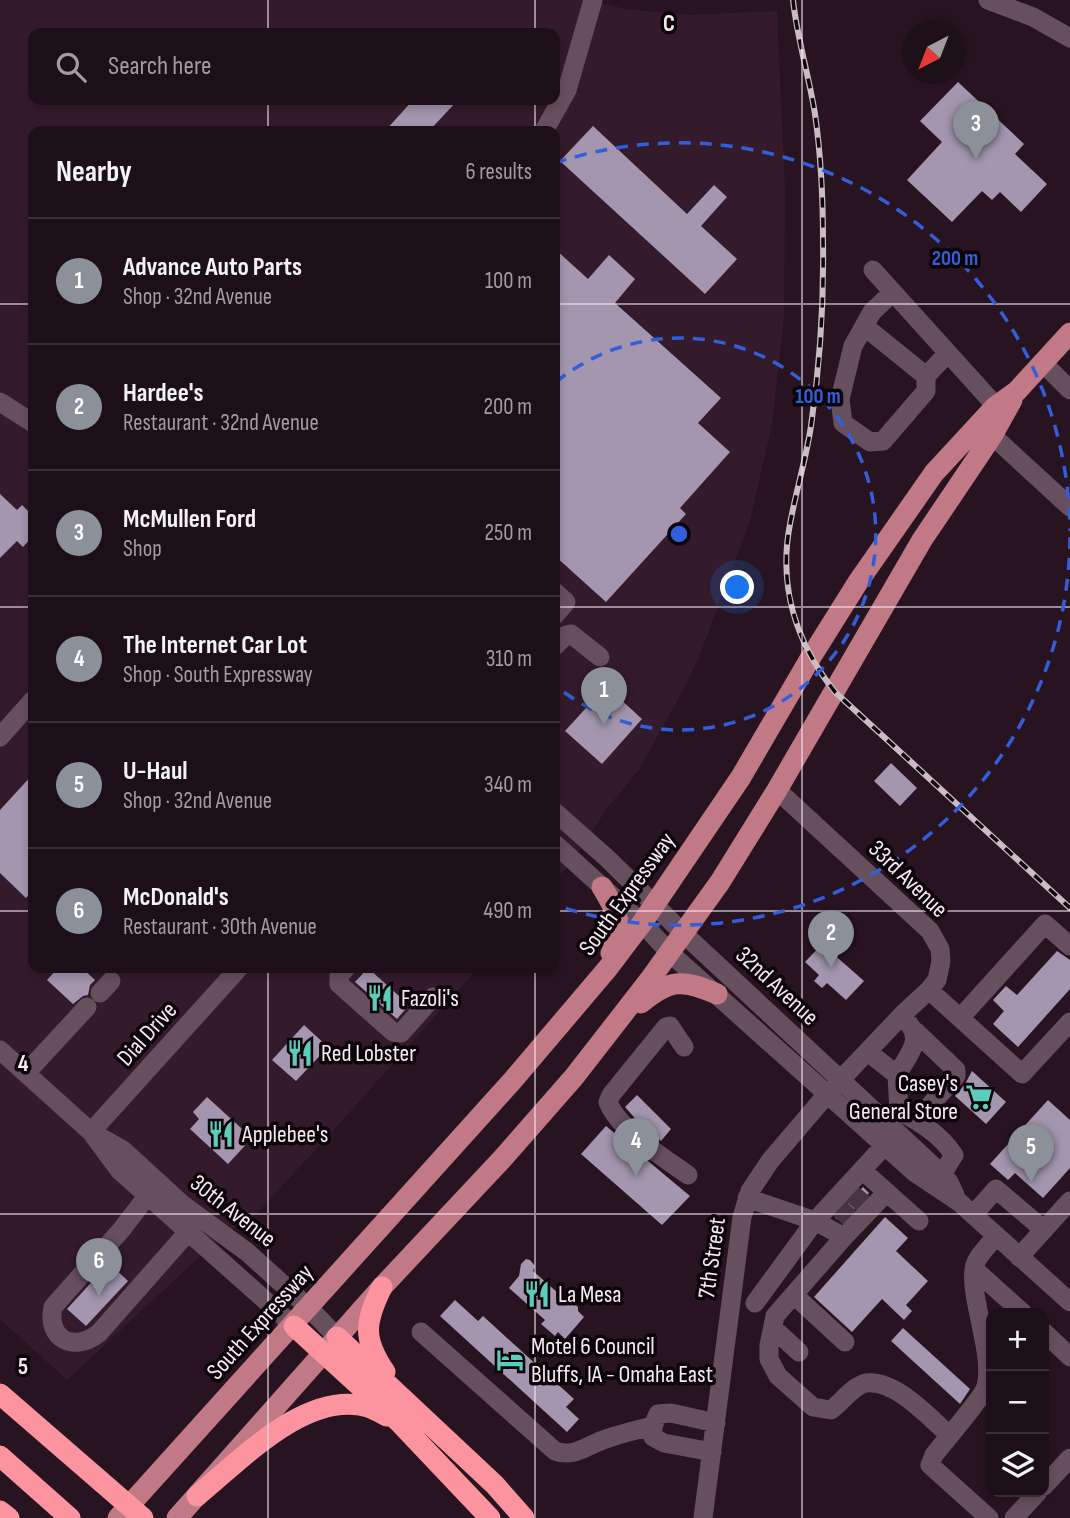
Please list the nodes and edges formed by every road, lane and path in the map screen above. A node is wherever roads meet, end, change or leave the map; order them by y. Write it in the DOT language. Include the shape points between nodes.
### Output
graph roads {
  1 [pos="593,0"];
  2 [pos="988,0"];
  3 [pos="1070,38"];
  4 [pos="560,102"];
  5 [pos="559,105"];
  6 [pos="547,126"];
  7 [pos="873,270"];
  8 [pos="892,292"];
  9 [pos="864,326"];
  10 [pos="1070,333"];
  11 [pos="947,354"];
  12 [pos="1043,363"];
  13 [pos="926,376"];
  14 [pos="1070,390"];
  15 [pos="0,402"];
  16 [pos="1000,411"];
  17 [pos="28,420"];
  18 [pos="986,430"];
  19 [pos="1070,507"];
  20 [pos="560,641"];
  21 [pos="600,657"];
  22 [pos="28,713"];
  23 [pos="0,737"];
  24 [pos="777,790"];
  25 [pos="560,817"];
  26 [pos="560,849"];
  27 [pos="602,887"];
  28 [pos="656,903"];
  29 [pos="642,923"];
  30 [pos="684,934"];
  31 [pos="1070,946"];
  32 [pos="670,953"];
  33 [pos="234,973"];
  34 [pos="341,973"];
  35 [pos="598,980"];
  36 [pos="929,990"];
  37 [pos="99,994"];
  38 [pos="717,994"];
  39 [pos="433,997"];
  40 [pos="901,1016"];
  41 [pos="960,1018"];
  42 [pos="1070,1022"];
  43 [pos="615,1025"];
  44 [pos="915,1031"];
  45 [pos="684,1047"];
  46 [pos="0,1049"];
  47 [pos="868,1052"];
  48 [pos="26,1073"];
  49 [pos="897,1076"];
  50 [pos="835,1086"];
  51 [pos="890,1114"];
  52 [pos="917,1120"];
  53 [pos="91,1132"];
  54 [pos="884,1145"];
  55 [pos="862,1170"];
  56 [pos="688,1175"];
  57 [pos="938,1180"];
  58 [pos="887,1192"];
  59 [pos="148,1195"];
  60 [pos="747,1198"];
  61 [pos="1070,1201"];
  62 [pos="850,1209"];
  63 [pos="966,1209"];
  64 [pos="815,1221"];
  65 [pos="919,1221"];
  66 [pos="1044,1230"];
  67 [pos="188,1232"];
  68 [pos="996,1236"];
  69 [pos="1020,1257"];
  70 [pos="974,1269"];
  71 [pos="382,1287"];
  72 [pos="732,1294"];
  73 [pos="794,1294"];
  74 [pos="1070,1302"];
  75 [pos="755,1303"];
  76 [pos="309,1308"];
  77 [pos="1017,1308"];
  78 [pos="774,1322"];
  79 [pos="293,1325"];
  80 [pos="421,1332"];
  81 [pos="1049,1337"];
  82 [pos="845,1342"];
  83 [pos="330,1345"];
  84 [pos="799,1352"];
  85 [pos="1070,1357"];
  86 [pos="0,1394"];
  87 [pos="407,1415"];
  88 [pos="716,1423"];
  89 [pos="653,1426"];
  90 [pos="949,1435"];
  91 [pos="712,1452"];
  92 [pos="0,1457"];
  93 [pos="1070,1458"];
  94 [pos="1049,1481"];
  95 [pos="197,1496"];
  96 [pos="1033,1497"];
  97 [pos="0,1511"];
  98 [pos="9,1518"];
  99 [pos="70,1518"];
  100 [pos="118,1518"];
  101 [pos="144,1518"];
  102 [pos="177,1518"];
  103 [pos="490,1518"];
  104 [pos="524,1518"];
  105 [pos="703,1518"];
  106 [pos="989,1518"];
  107 [pos="1014,1518"];
  1 -- 4 [label="street"];
  2 -- 3 [label="street"];
  5 -- 6 [label="street"];
  7 -- 8 [label="street"];
  8 -- 9 [label="street"];
  8 -- 11 [label="street"];
  9 -- 13 [label="street"];
  9 -- 13 [label="street" via="853,346 840,399 843,423 870,442 883,442 926,391"];
  10 -- 12 [label="main road, South Expressway"];
  11 -- 13 [label="street"];
  11 -- 16 [label="street"];
  12 -- 14 [label="street"];
  12 -- 16 [label="main road, South Expressway"];
  15 -- 17 [label="street"];
  16 -- 18 [label="main road, South Expressway"];
  18 -- 19 [label="street"];
  18 -- 24 [label="main road, South Expressway"];
  18 -- 28 [label="main road, South Expressway" via="934,473 865,571 741,777"];
  20 -- 21 [label="street" via="566,635 576,636"];
  22 -- 23 [label="street"];
  24 -- 30 [label="main road, South Expressway"];
  24 -- 36 [label="street, 33rd Avenue" via="930,931 941,961 937,980"];
  25 -- 28 [label="street, 32nd Avenue"];
  26 -- 27 [label="street, 32nd Avenue"];
  27 -- 29 [label="street, 32nd Avenue"];
  27 -- 35 [label="main road" via="620,929"];
  28 -- 29 [label="main road, South Expressway"];
  28 -- 30 [label="street, 32nd Avenue"];
  29 -- 32 [label="street, 32nd Avenue"];
  29 -- 35 [label="main road, South Expressway"];
  30 -- 32 [label="main road, South Expressway"];
  30 -- 50 [label="street, 32nd Avenue"];
  31 -- 41 [label="street" via="1045,924"];
  32 -- 38 [label="street, 32nd Avenue"];
  32 -- 43 [label="main road, South Expressway"];
  33 -- 53 [label="street, Dial Drive"];
  34 -- 39 [label="street" via="339,984 393,1032 401,1033"];
  35 -- 76 [label="main road, South Expressway"];
  36 -- 40 [label="street, 33rd Avenue"];
  36 -- 41 [label="street"];
  37 -- 48 [label="street"];
  38 -- 43 [label="main road" via="687,983 669,984"];
  38 -- 50 [label="street, 32nd Avenue"];
  40 -- 44 [label="street"];
  40 -- 47 [label="street, 33rd Avenue"];
  41 -- 42 [label="street" via="1022,1074"];
  43 -- 71 [label="main road, South Expressway" via="503,1158"];
  44 -- 49 [label="street" via="915,1045"];
  44 -- 52 [label="street" via="957,1070"];
  45 -- 56 [label="street" via="670,1026 666,1027 608,1102 620,1120"];
  46 -- 48 [label="street, 30th Avenue"];
  47 -- 49 [label="street"];
  47 -- 50 [label="street, 33rd Avenue"];
  48 -- 53 [label="street, 30th Avenue"];
  49 -- 51 [label="street"];
  50 -- 51 [label="street, 32nd Avenue"];
  50 -- 54 [label="street, 32nd Avenue"];
  50 -- 60 [label="street, 7th Street" via="755,1180"];
  51 -- 52 [label="street"];
  51 -- 57 [label="street, 32nd Avenue"];
  52 -- 57 [label="street" via="954,1155"];
  53 -- 59 [label="street, 30th Avenue" via="120,1171"];
  53 -- 76 [label="street, 30th Avenue" via="123,1150"];
  54 -- 55 [label="street"];
  54 -- 57 [label="street, 32nd Avenue" via="914,1171"];
  55 -- 58 [label="street"];
  55 -- 62 [label="street"];
  57 -- 63 [label="street, 32nd Avenue" via="949,1182"];
  58 -- 62 [label="street"];
  58 -- 65 [label="street"];
  59 -- 67 [label="street, 30th Avenue"];
  59 -- 67 [label="street" via="53,1307 52,1322 61,1336 82,1344 99,1333"];
  60 -- 64 [label="street"];
  60 -- 72 [label="street, 7th Street"];
  61 -- 66 [label="street"];
  62 -- 64 [label="street"];
  62 -- 64 [label="street"];
  62 -- 73 [label="street"];
  63 -- 66 [label="street" via="996,1189"];
  63 -- 68 [label="street, 32nd Avenue"];
  64 -- 75 [label="street"];
  66 -- 69 [label="street"];
  67 -- 79 [label="street, 30th Avenue"];
  68 -- 69 [label="street, 32nd Avenue"];
  68 -- 70 [label="street"];
  69 -- 74 [label="street, 32nd Avenue"];
  70 -- 77 [label="street"];
  70 -- 90 [label="street" via="986,1387"];
  71 -- 83 [label="main road, South Expressway"];
  71 -- 87 [label="highway" via="370,1312 368,1337"];
  72 -- 75 [label="street"];
  72 -- 88 [label="street, 7th Street"];
  73 -- 78 [label="street"];
  73 -- 82 [label="street"];
  75 -- 78 [label="street" via="771,1311"];
  76 -- 79 [label="main road, South Expressway"];
  76 -- 83 [label="street, 30th Avenue"];
  78 -- 84 [label="street"];
  78 -- 90 [label="street" via="769,1345 773,1369 813,1407 831,1410 866,1383 891,1386"];
  79 -- 83 [label="highway"];
  79 -- 100 [label="main road, South Expressway"];
  80 -- 89 [label="street" via="555,1451 580,1452"];
  81 -- 85 [label="street"];
  83 -- 87 [label="highway"];
  83 -- 95 [label="main road, South Expressway"];
  86 -- 101 [label="highway"];
  87 -- 95 [label="highway" via="346,1404 309,1411"];
  87 -- 103 [label="highway"];
  87 -- 104 [label="highway" via="500,1490"];
  88 -- 89 [label="street" via="671,1413 658,1414"];
  88 -- 91 [label="street, 7th Street"];
  89 -- 91 [label="street" via="653,1437 664,1443"];
  90 -- 106 [label="street" via="930,1465"];
  91 -- 105 [label="street, 7th Street"];
  92 -- 99 [label="highway"];
  93 -- 94 [label="street"];
  95 -- 102 [label="main road, South Expressway"];
  96 -- 107 [label="street"];
  97 -- 98 [label="highway"];
}
